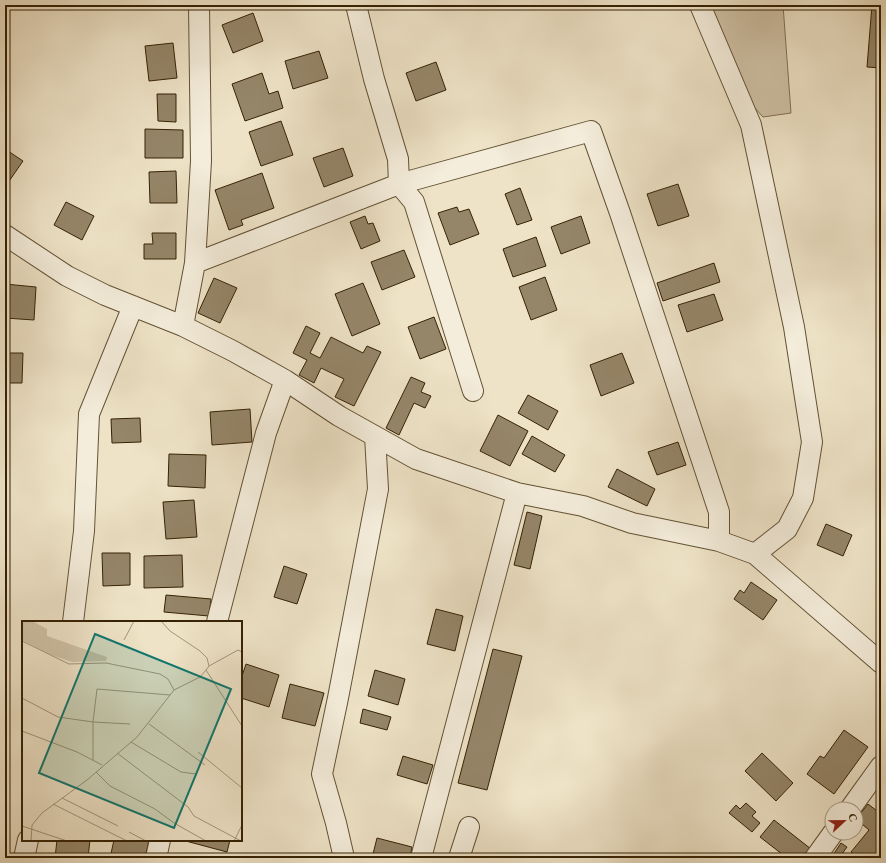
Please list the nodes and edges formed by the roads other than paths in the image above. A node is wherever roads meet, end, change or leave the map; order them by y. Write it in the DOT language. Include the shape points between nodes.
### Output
graph roads {
  1 [pos="199,5"];
  2 [pos="356,5"];
  3 [pos="700,5"];
  4 [pos="399,184"];
  5 [pos="5,235"];
  6 [pos="195,263"];
  7 [pos="133,306"];
  8 [pos="183,326"];
  9 [pos="285,380"];
  10 [pos="473,391"];
  11 [pos="375,436"];
  12 [pos="517,493"];
  13 [pos="719,541"];
  14 [pos="755,554"];
  15 [pos="73,621"];
  16 [pos="217,621"];
  17 [pos="881,662"];
  18 [pos="881,766"];
  19 [pos="856,801"];
  20 [pos="469,827"];
  21 [pos="28,841"];
  22 [pos="160,841"];
  23 [pos="828,841"];
  24 [pos="24,858"];
  25 [pos="156,858"];
  26 [pos="344,858"];
  27 [pos="421,858"];
  28 [pos="459,858"];
  29 [pos="816,858"];
  1 -- 6 [label="street" via="201,161"];
  2 -- 4 [label="street" via="374,79 398,159"];
  3 -- 14 [label="street" via="751,125 794,327 812,442 803,498 787,530"];
  4 -- 6 [label="street"];
  4 -- 10 [label="street" via="414,202"];
  4 -- 13 [label="street" via="591,131 719,512"];
  5 -- 7 [label="street" via="67,276"];
  6 -- 8 [label="street"];
  7 -- 8 [label="street"];
  7 -- 15 [label="street" via="89,414 84,531"];
  8 -- 9 [label="street"];
  9 -- 11 [label="street" via="339,416"];
  9 -- 16 [label="street" via="266,433"];
  11 -- 12 [label="street" via="416,459"];
  11 -- 26 [label="street" via="378,490 322,774"];
  12 -- 13 [label="street" via="583,506 632,523"];
  12 -- 27 [label="street"];
  13 -- 14 [label="street"];
  14 -- 17 [label="street"];
  18 -- 19 [label="street"];
  20 -- 28 [label="street"];
  21 -- 24 [label="street"];
  22 -- 25 [label="street"];
  23 -- 29 [label="street"];
}
